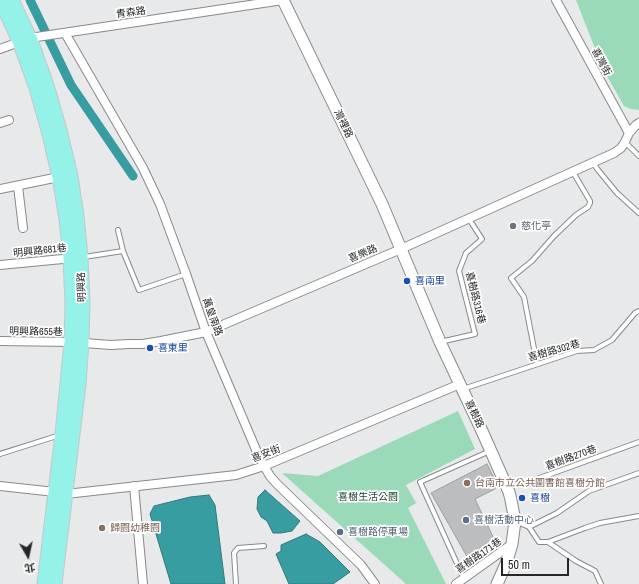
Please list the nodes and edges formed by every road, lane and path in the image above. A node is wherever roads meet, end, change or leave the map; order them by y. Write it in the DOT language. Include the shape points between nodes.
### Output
graph roads {
  1 [pos="0,0"];
  2 [pos="12,0"];
  3 [pos="283,0"];
  4 [pos="556,0"];
  5 [pos="64,33"];
  6 [pos="27,39"];
  7 [pos="0,49"];
  8 [pos="9,120"];
  9 [pos="0,123"];
  10 [pos="639,123"];
  11 [pos="629,133"];
  12 [pos="625,142"];
  13 [pos="639,156"];
  14 [pos="594,163"];
  15 [pos="573,172"];
  16 [pos="59,177"];
  17 [pos="18,186"];
  18 [pos="0,189"];
  19 [pos="639,213"];
  20 [pos="469,218"];
  21 [pos="23,228"];
  22 [pos="118,230"];
  23 [pos="401,249"];
  24 [pos="123,251"];
  25 [pos="76,258"];
  26 [pos="0,265"];
  27 [pos="186,274"];
  28 [pos="639,310"];
  29 [pos="206,332"];
  30 [pos="0,341"];
  31 [pos="440,342"];
  32 [pos="77,343"];
  33 [pos="537,364"];
  34 [pos="461,387"];
  35 [pos="62,434"];
  36 [pos="639,442"];
  37 [pos="491,451"];
  38 [pos="0,454"];
  39 [pos="264,466"];
  40 [pos="639,473"];
  41 [pos="0,486"];
  42 [pos="134,486"];
  43 [pos="507,486"];
  44 [pos="60,493"];
  45 [pos="639,516"];
  46 [pos="515,521"];
  47 [pos="529,527"];
  48 [pos="548,542"];
  49 [pos="512,544"];
  50 [pos="264,546"];
  51 [pos="464,579"];
  52 [pos="44,584"];
  53 [pos="55,584"];
  54 [pos="143,584"];
  55 [pos="236,584"];
  56 [pos="375,584"];
  57 [pos="456,584"];
  58 [pos="497,584"];
  59 [pos="601,584"];
  1 -- 6 [label="main road, 明興路"];
  2 -- 6 [label="main road, 明興路"];
  3 -- 5 [label="street, 青森路"];
  3 -- 23 [label="street, 灣裡路" via="382,204"];
  4 -- 11 [label="street, 喜灣街"];
  5 -- 6 [label="street, 青森路"];
  5 -- 27 [label="street, 萬皇南路" via="143,168 160,204"];
  6 -- 7 [label="street, 青森路"];
  6 -- 16 [label="main road, 明興路" via="36,88 50,134"];
  6 -- 25 [label="main road, 明興路" via="47,85 71,176 77,216"];
  8 -- 9 [label="street"];
  10 -- 11 [label="street, 喜樂路"];
  11 -- 12 [label="street, 喜樂路"];
  12 -- 13 [label="lane"];
  12 -- 14 [label="street, 喜樂路" via="614,153"];
  14 -- 15 [label="street, 喜樂路"];
  14 -- 19 [label="lane" via="617,193"];
  15 -- 20 [label="street, 喜樂路"];
  15 -- 33 [label="lane" via="590,201 588,207 576,215 532,261 511,278 524,297"];
  16 -- 17 [label="street"];
  16 -- 25 [label="main road, 明興路"];
  17 -- 18 [label="street"];
  17 -- 21 [label="street"];
  20 -- 23 [label="street, 喜樂路"];
  20 -- 31 [label="lane, 喜樹路316巷" via="482,239 466,252 458,271 475,334"];
  22 -- 24 [label="lane"];
  23 -- 29 [label="street, 喜樂路"];
  23 -- 31 [label="street, 喜樹路"];
  24 -- 25 [label="lane"];
  24 -- 27 [label="lane" via="139,290"];
  25 -- 26 [label="street, 明興路681巷"];
  25 -- 32 [label="main road, 明興路" via="83,302"];
  27 -- 29 [label="street, 萬皇南路"];
  28 -- 33 [label="lane, 喜樹路302巷" via="612,340 594,350 577,351"];
  29 -- 32 [label="street, 喜樂路" via="144,344"];
  29 -- 39 [label="street, 萬皇南路"];
  30 -- 32 [label="street, 明興路655巷"];
  31 -- 34 [label="street, 喜樹路"];
  32 -- 35 [label="main road, 明興路"];
  32 -- 44 [label="main road, 明興路" via="79,384"];
  33 -- 34 [label="lane, 喜樹路302巷"];
  34 -- 37 [label="street, 喜樹路"];
  34 -- 39 [label="street, 喜安街"];
  35 -- 38 [label="lane"];
  35 -- 44 [label="main road, 明興路"];
  36 -- 43 [label="lane, 喜樹路270巷" via="523,484"];
  37 -- 43 [label="street, 喜樹路"];
  37 -- 51 [label="lane" via="420,482"];
  39 -- 42 [label="street, 喜安街" via="236,475"];
  39 -- 56 [label="street, 萬皇南路" via="277,484 361,565"];
  40 -- 47 [label="lane" via="589,491 557,513"];
  41 -- 44 [label="street, 喜安街"];
  42 -- 44 [label="street, 喜安街"];
  42 -- 54 [label="street"];
  43 -- 46 [label="street, 喜樹路"];
  44 -- 52 [label="main road, 明興路"];
  44 -- 53 [label="main road, 明興路"];
  45 -- 48 [label="lane" via="600,523"];
  46 -- 47 [label="lane"];
  46 -- 49 [label="street, 喜樹路"];
  47 -- 48 [label="lane" via="539,542"];
  48 -- 59 [label="lane" via="595,571"];
  49 -- 51 [label="street, 喜樹路171巷"];
  49 -- 58 [label="street, 喜樹路"];
  50 -- 55 [label="lane" via="238,548 234,553"];
  51 -- 57 [label="street, 喜樹路171巷"];
}
